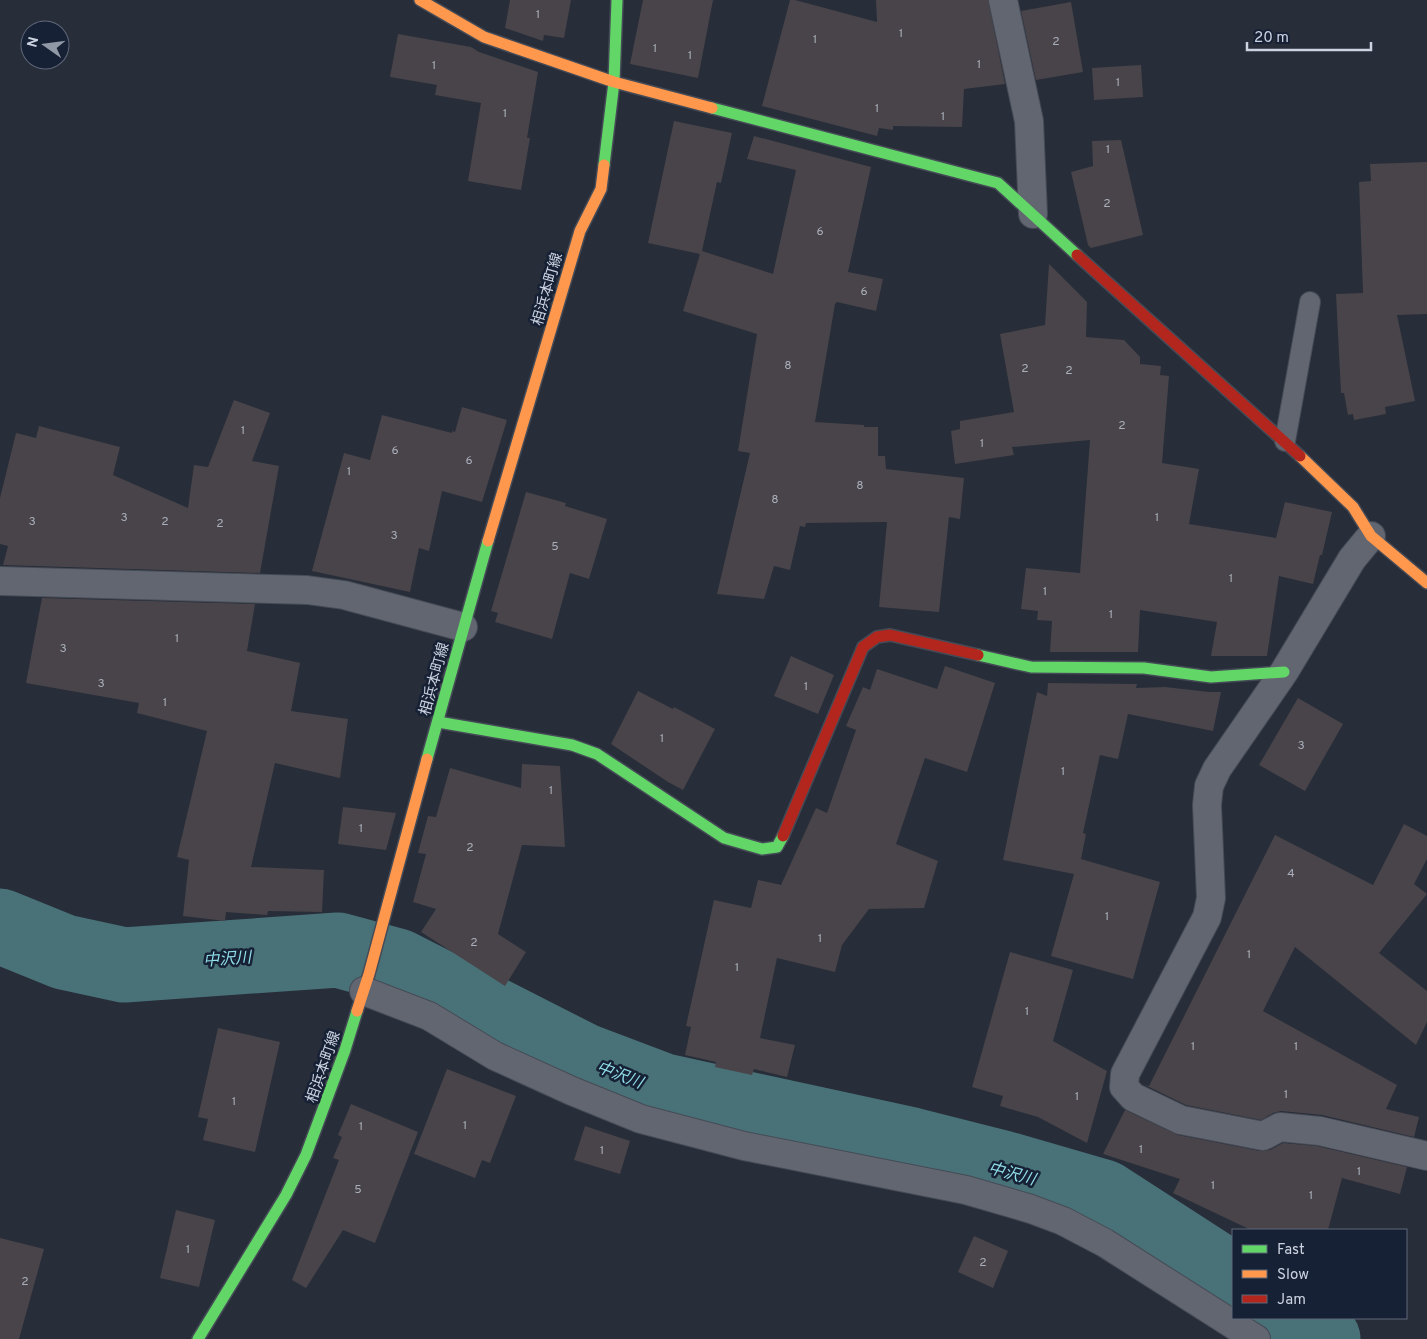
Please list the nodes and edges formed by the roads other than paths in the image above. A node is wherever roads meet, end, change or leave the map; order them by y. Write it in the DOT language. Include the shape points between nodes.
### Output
graph roads {
  1 [pos="420,0"];
  2 [pos="617,0"];
  3 [pos="1003,0"];
  4 [pos="614,82"];
  5 [pos="1033,214"];
  6 [pos="1310,302"];
  7 [pos="1285,441"];
  8 [pos="1371,536"];
  9 [pos="0,581"];
  10 [pos="1427,583"];
  11 [pos="463,626"];
  12 [pos="1284,672"];
  13 [pos="438,722"];
  14 [pos="367,982"];
  15 [pos="1427,1156"];
  16 [pos="198,1339"];
  17 [pos="1256,1339"];
  1 -- 4 [label="street" via="484,37"];
  2 -- 4 [label="street, 相浜本町線"];
  3 -- 5 [label="street" via="1029,121"];
  4 -- 5 [label="street" via="998,183"];
  4 -- 11 [label="street, 相浜本町線" via="601,189 580,231"];
  5 -- 7 [label="street"];
  6 -- 7 [label="lane"];
  7 -- 8 [label="street" via="1353,507"];
  8 -- 10 [label="street"];
  8 -- 12 [label="street" via="1352,559"];
  9 -- 11 [label="street" via="306,590 344,595"];
  11 -- 13 [label="street, 相浜本町線"];
  12 -- 13 [label="street" via="1211,677 1144,668 1031,667 890,635 877,637 863,647 777,847 762,849 724,838 597,754 572,745"];
  12 -- 15 [label="street" via="1217,768 1209,786 1211,898 1207,917 1125,1074 1124,1087 1133,1097 1181,1120 1264,1136 1280,1127 1320,1131"];
  13 -- 14 [label="street, 相浜本町線"];
  14 -- 16 [label="street, 相浜本町線" via="306,1155 286,1195"];
  14 -- 17 [label="street" via="495,1056 641,1119 744,1146 966,1190 1063,1221 1104,1243"];
}
